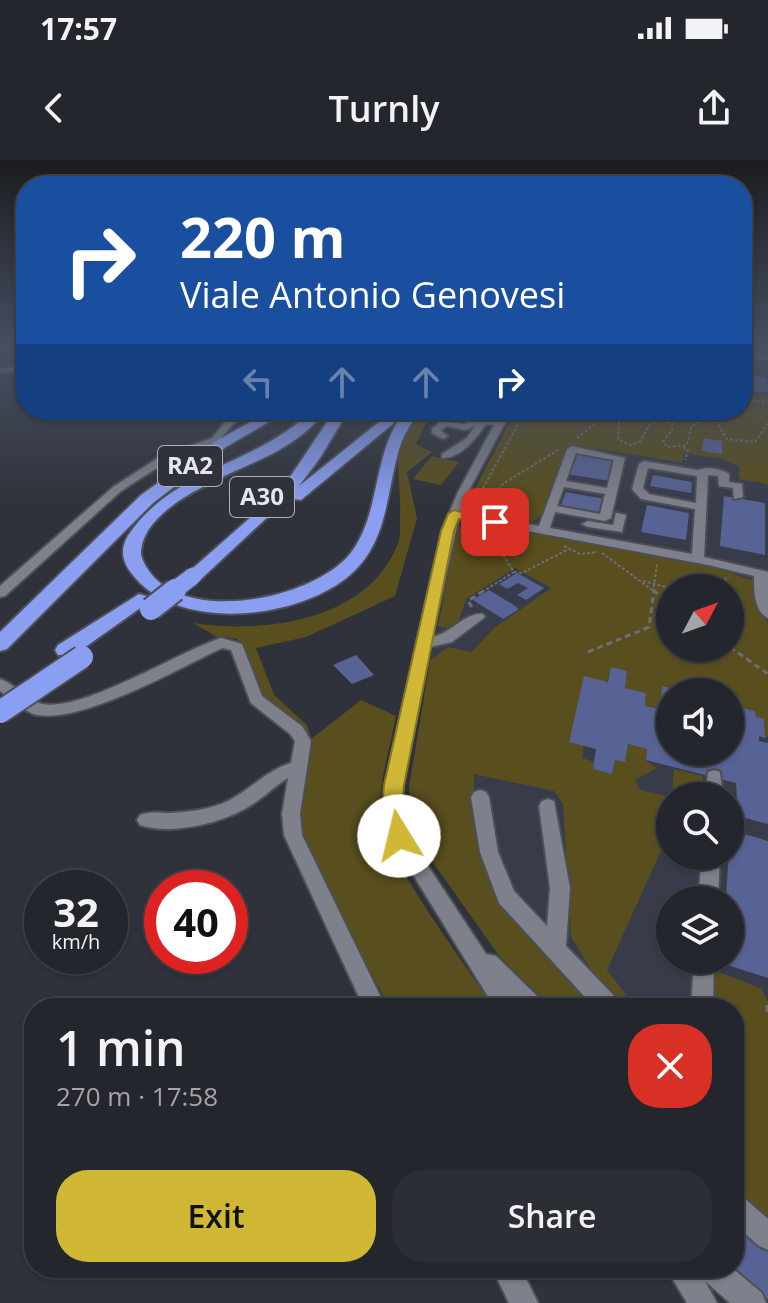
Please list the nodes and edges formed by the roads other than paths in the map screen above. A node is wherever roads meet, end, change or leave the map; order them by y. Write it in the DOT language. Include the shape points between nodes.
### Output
graph roads {
  1 [pos="233,420"];
  2 [pos="264,420"];
  3 [pos="308,420"];
  4 [pos="321,420"];
  5 [pos="337,420"];
  6 [pos="390,420"];
  7 [pos="406,420"];
  8 [pos="501,420"];
  9 [pos="482,421"];
  10 [pos="499,423"];
  11 [pos="443,436"];
  12 [pos="446,456"];
  13 [pos="703,474"];
  14 [pos="559,483"];
  15 [pos="611,492"];
  16 [pos="738,497"];
  17 [pos="702,507"];
  18 [pos="549,512"];
  19 [pos="454,514"];
  20 [pos="620,515"];
  21 [pos="543,531"];
  22 [pos="229,546"];
  23 [pos="703,560"];
  24 [pos="187,573"];
  25 [pos="764,575"];
  26 [pos="0,593"];
  27 [pos="768,614"];
  28 [pos="478,617"];
  29 [pos="4,640"];
  30 [pos="422,644"];
  31 [pos="74,654"];
  32 [pos="0,684"];
  33 [pos="0,694"];
  34 [pos="0,712"];
  35 [pos="298,769"];
  36 [pos="714,777"];
  37 [pos="714,782"];
  38 [pos="480,797"];
  39 [pos="548,806"];
  40 [pos="146,820"];
  41 [pos="465,936"];
  42 [pos="555,951"];
  43 [pos="703,974"];
  44 [pos="370,998"];
  45 [pos="502,998"];
  46 [pos="524,998"];
  47 [pos="600,998"];
  48 [pos="702,998"];
  49 [pos="744,1215"];
  50 [pos="768,1237"];
  51 [pos="511,1278"];
  52 [pos="687,1278"];
  53 [pos="723,1278"];
  54 [pos="524,1303"];
  55 [pos="703,1303"];
  56 [pos="752,1303"];
  1 -- 26 [label="street" via="215,440 162,460 117,489"];
  2 -- 29 [label="highway, RA2" via="221,444 147,499"];
  3 -- 7 [label="highway" via="275,447 182,492 149,517 131,546 143,578 178,599 241,607 280,602 321,587 349,567 369,539 391,442"];
  4 -- 24 [label="highway, A30" via="259,500"];
  5 -- 22 [label="highway, A30" via="289,489"];
  6 -- 22 [label="highway"];
  8 -- 10 [label="street"];
  9 -- 10 [label="street"];
  9 -- 11 [label="street" via="466,427 444,423 435,431"];
  9 -- 12 [label="street" via="470,440"];
  10 -- 19 [label="street"];
  13 -- 16 [label="street" via="724,474 723,484 738,486"];
  13 -- 17 [label="street"];
  13 -- 17 [label="street" via="644,464 637,489 645,497"];
  14 -- 15 [label="street"];
  14 -- 15 [label="street" via="572,449 620,458"];
  14 -- 18 [label="street"];
  15 -- 18 [label="street" via="605,518"];
  17 -- 23 [label="street"];
  18 -- 20 [label="street" via="618,530"];
  18 -- 21 [label="street"];
  19 -- 21 [label="street"];
  19 -- 30 [label="street"];
  21 -- 23 [label="street"];
  22 -- 24 [label="highway, A30"];
  23 -- 25 [label="street"];
  24 -- 31 [label="highway, A30, bridge"];
  25 -- 27 [label="street" via="761,597"];
  28 -- 30 [label="street" via="447,639"];
  30 -- 41 [label="street" via="392,808 399,836"];
  31 -- 33 [label="highway, A30"];
  31 -- 34 [label="highway, A30, bridge"];
  32 -- 35 [label="street" via="37,709 64,710 195,653 231,643 256,699 303,741"];
  35 -- 40 [label="street" via="287,769 220,813 175,822"];
  35 -- 44 [label="street" via="293,835"];
  36 -- 37 [label="street"];
  38 -- 42 [label="street" via="489,852 506,897"];
  39 -- 42 [label="street" via="560,888"];
  41 -- 45 [label="street"];
  41 -- 46 [label="street"];
  42 -- 47 [label="street"];
  43 -- 48 [label="street"];
  49 -- 50 [label="street"];
  51 -- 54 [label="street"];
  52 -- 55 [label="street"];
  53 -- 56 [label="street"];
}
